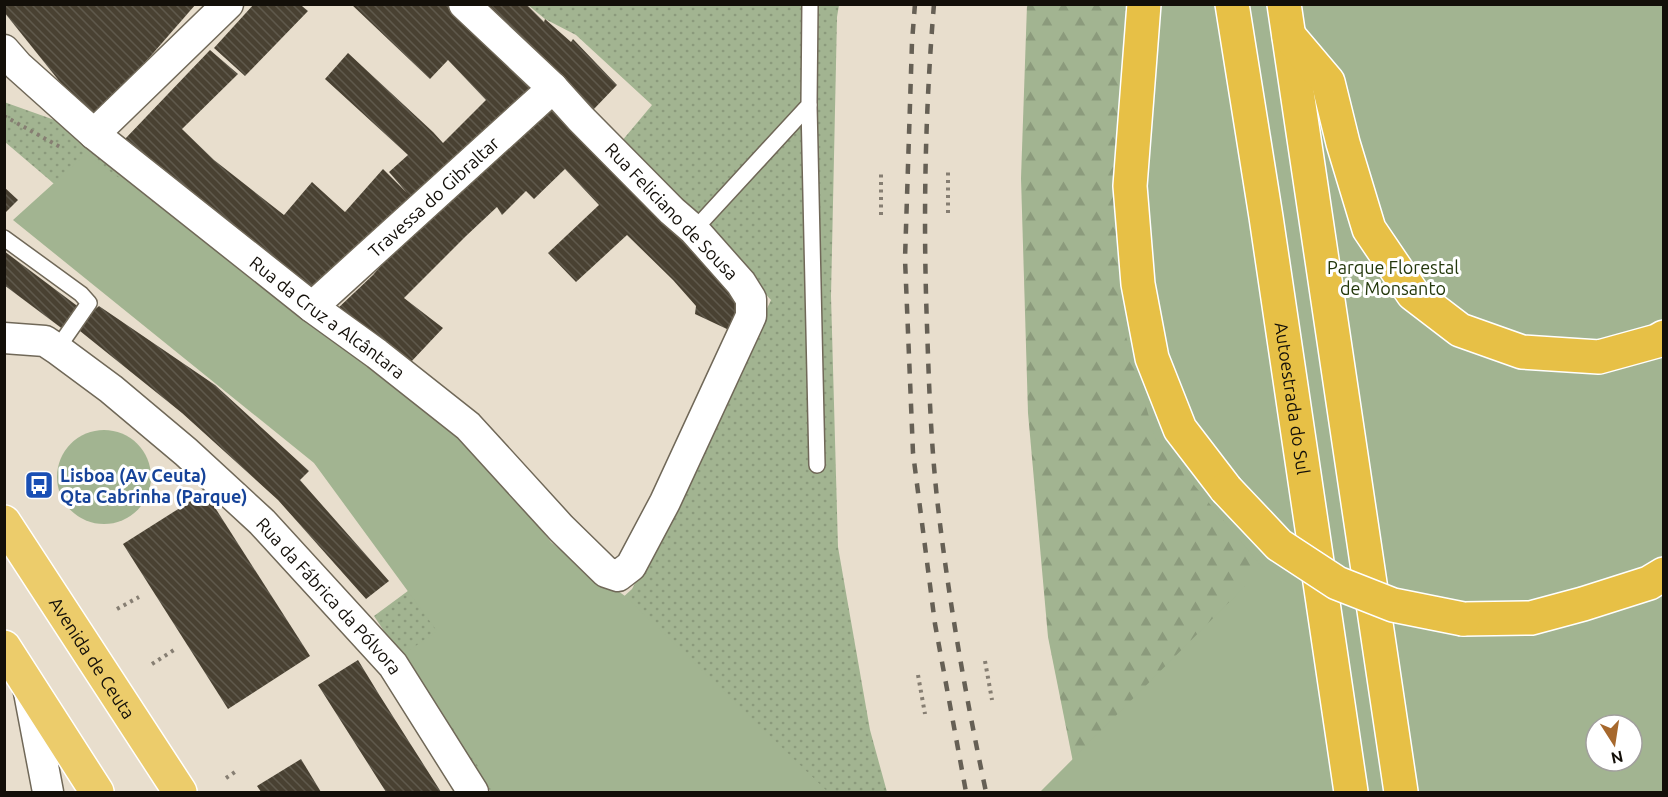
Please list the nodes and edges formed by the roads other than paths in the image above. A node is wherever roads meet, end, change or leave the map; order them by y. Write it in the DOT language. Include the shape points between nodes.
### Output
graph roads {
  1 [pos="228,4"];
  2 [pos="465,4"];
  3 [pos="810,4"];
  4 [pos="1144,4"];
  5 [pos="1232,4"];
  6 [pos="1286,20"];
  7 [pos="4,50"];
  8 [pos="553,88"];
  9 [pos="809,105"];
  10 [pos="94,134"];
  11 [pos="694,230"];
  12 [pos="4,238"];
  13 [pos="312,307"];
  14 [pos="1664,337"];
  15 [pos="4,338"];
  16 [pos="57,349"];
  17 [pos="817,465"];
  18 [pos="4,522"];
  19 [pos="637,555"];
  20 [pos="1664,573"];
  21 [pos="4,647"];
  22 [pos="28,684"];
  23 [pos="48,792"];
  24 [pos="97,792"];
  25 [pos="180,792"];
  26 [pos="473,792"];
  27 [pos="1351,792"];
  28 [pos="1401,792"];
  1 -- 10 [label="street"];
  2 -- 8 [label="street, Rua Feliciano de Sousa"];
  3 -- 9 [label="lane"];
  4 -- 20 [label="highway, bridge" via="1130,186 1138,284 1152,358 1180,429 1226,489 1279,544 1337,583 1394,605 1463,619 1531,618 1649,583"];
  5 -- 27 [label="highway, Autoestrada do Sul"];
  6 -- 14 [label="highway" via="1328,82 1369,229 1413,294 1460,330 1522,352 1599,357"];
  6 -- 28 [label="highway"];
  7 -- 10 [label="street, Rua da Cruz a Alcântara"];
  8 -- 11 [label="street, Rua Feliciano de Sousa"];
  8 -- 13 [label="street, Travessa do Gibraltar"];
  9 -- 11 [label="lane"];
  9 -- 17 [label="lane"];
  10 -- 13 [label="street, Rua da Cruz a Alcântara"];
  11 -- 19 [label="street, Rua Feliciano de Sousa" via="741,283 751,298 751,315"];
  12 -- 16 [label="lane" via="89,303"];
  13 -- 19 [label="street, Rua da Cruz a Alcântara" via="468,426 606,572 622,574"];
  15 -- 16 [label="street, Rua da Fábrica da Pólvora" via="45,341"];
  16 -- 26 [label="street, Rua da Fábrica da Pólvora" via="186,452 262,522 393,665"];
  18 -- 25 [label="highway, Avenida de Ceuta"];
  21 -- 22 [label="highway"];
  22 -- 23 [label="street"];
  22 -- 24 [label="highway"];
}
